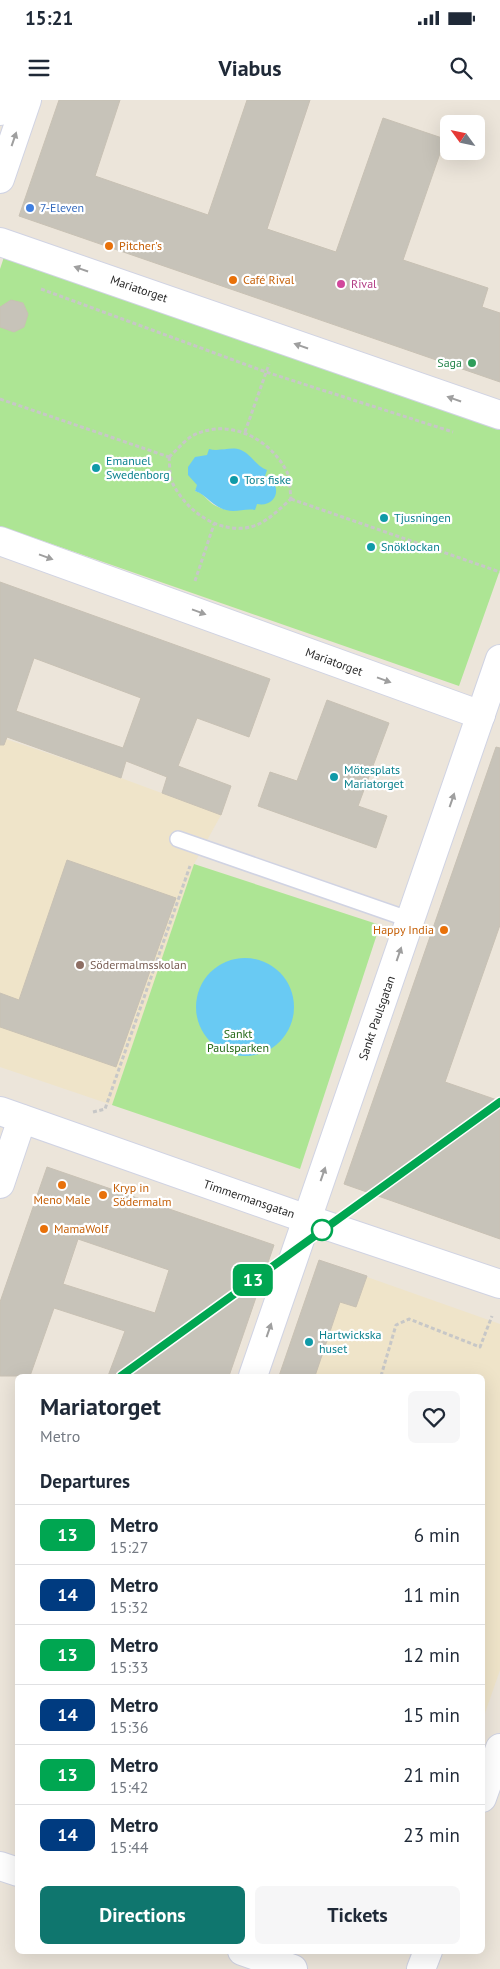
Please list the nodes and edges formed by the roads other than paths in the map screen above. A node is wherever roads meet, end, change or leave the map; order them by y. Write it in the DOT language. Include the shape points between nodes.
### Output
graph roads {
  1 [pos="4,100"];
  2 [pos="27,100"];
  3 [pos="0,110"];
  4 [pos="0,179"];
  5 [pos="0,242"];
  6 [pos="500,415"];
  7 [pos="0,540"];
  8 [pos="500,659"];
  9 [pos="481,715"];
  10 [pos="178,839"];
  11 [pos="411,920"];
  12 [pos="11,1115"];
  13 [pos="0,1184"];
  14 [pos="307,1220"];
  15 [pos="500,1284"];
  16 [pos="254,1374"];
  17 [pos="500,1748"];
  18 [pos="491,1787"];
  19 [pos="0,1866"];
  20 [pos="15,1871"];
  21 [pos="250,1954"];
  22 [pos="427,1954"];
  23 [pos="293,1969"];
  24 [pos="421,1969"];
  1 -- 3 [label="street"];
  4 -- 2 [label="street, one-way"];
  6 -- 5 [label="street, Mariatorget, one-way"];
  7 -- 9 [label="street, Mariatorget, one-way"];
  8 -- 9 [label="street, Sankt Paulsgatan"];
  11 -- 9 [label="street, Sankt Paulsgatan, one-way"];
  10 -- 11 [label="lane"];
  14 -- 11 [label="street, Sankt Paulsgatan, one-way"];
  12 -- 13 [label="street"];
  12 -- 14 [label="street, Timmermansgatan"];
  14 -- 15 [label="street, Timmermansgatan"];
  16 -- 14 [label="street, Sankt Paulsgatan, one-way"];
  17 -- 18 [label="street"];
  19 -- 20 [label="street"];
  21 -- 23 [label="street"];
  22 -- 24 [label="street"];
}
